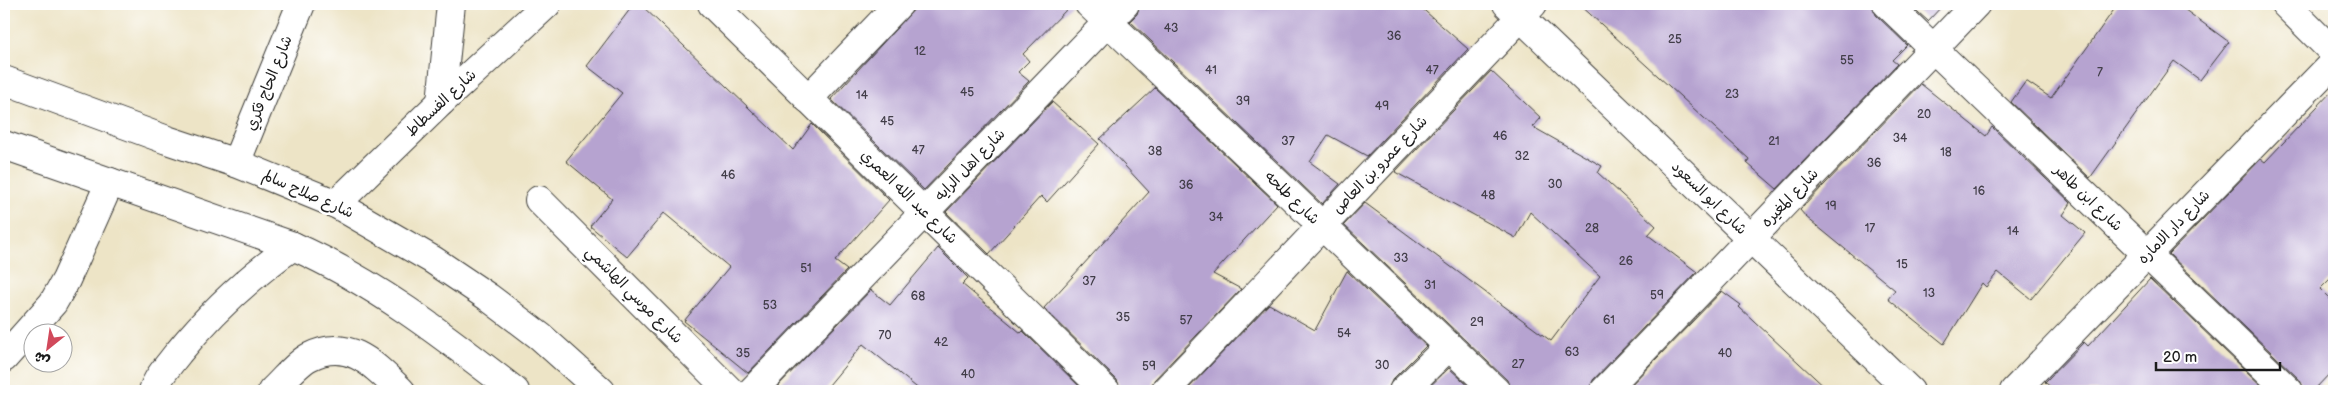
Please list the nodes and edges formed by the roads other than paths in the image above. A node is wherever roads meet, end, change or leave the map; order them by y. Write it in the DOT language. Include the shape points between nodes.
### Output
graph roads {
  1 [pos="302,4"];
  2 [pos="451,4"];
  3 [pos="547,4"];
  4 [pos="712,4"];
  5 [pos="899,4"];
  6 [pos="1887,4"];
  7 [pos="1976,4"];
  8 [pos="2285,4"];
  9 [pos="1521,8"];
  10 [pos="1107,10"];
  11 [pos="1933,48"];
  12 [pos="2334,53"];
  13 [pos="2334,62"];
  14 [pos="4,80"];
  15 [pos="808,99"];
  16 [pos="441,102"];
  17 [pos="4,145"];
  18 [pos="236,163"];
  19 [pos="110,182"];
  20 [pos="539,200"];
  21 [pos="336,204"];
  22 [pos="924,213"];
  23 [pos="1322,226"];
  24 [pos="1751,238"];
  25 [pos="293,246"];
  26 [pos="2147,254"];
  27 [pos="1449,346"];
  28 [pos="4,358"];
  29 [pos="153,391"];
  30 [pos="272,391"];
  31 [pos="401,391"];
  32 [pos="515,391"];
  33 [pos="601,391"];
  34 [pos="730,391"];
  35 [pos="752,391"];
  36 [pos="1106,391"];
  37 [pos="1165,391"];
  38 [pos="1403,391"];
  39 [pos="1496,391"];
  40 [pos="1604,391"];
  41 [pos="1910,391"];
  42 [pos="2014,391"];
  43 [pos="2289,391"];
  1 -- 18 [label="main road, شارع الحاج فكري"];
  2 -- 16 [label="main road"];
  3 -- 16 [label="main road, شارع الفسطاط"];
  4 -- 15 [label="main road, شارع عبد الله العمري"];
  5 -- 15 [label="main road"];
  6 -- 11 [label="main road, شارع ابن طاهر"];
  7 -- 11 [label="main road, شارع المغيره"];
  8 -- 12 [label="main road"];
  9 -- 23 [label="main road, شارع عمرو بن العاص"];
  9 -- 24 [label="main road, شارع ابو السعود"];
  10 -- 22 [label="main road, شارع اهل الرايه"];
  10 -- 23 [label="main road, شارع طلحه"];
  11 -- 24 [label="main road, شارع المغيره"];
  11 -- 26 [label="main road, شارع ابن طاهر"];
  13 -- 26 [label="main road, شارع دار الاماره"];
  14 -- 18 [label="main road, شارع صلاح سالم"];
  15 -- 22 [label="main road, شارع عبد الله العمري"];
  16 -- 21 [label="main road, شارع الفسطاط"];
  17 -- 19 [label="main road"];
  18 -- 21 [label="main road, شارع صلاح سالم"];
  19 -- 25 [label="main road"];
  19 -- 28 [label="main road" via="53,303"];
  20 -- 34 [label="main road, شارع موسي الهاشمي"];
  21 -- 33 [label="main road, شارع صلاح سالم" via="433,260 488,297 540,337"];
  22 -- 35 [label="main road, شارع اهل الرايه"];
  22 -- 36 [label="main road, شارع عبد الله العمري"];
  23 -- 27 [label="main road, شارع طلحه"];
  23 -- 37 [label="main road, شارع عمرو بن العاص"];
  24 -- 40 [label="main road, شارع المغيره"];
  24 -- 41 [label="main road, شارع ابو السعود"];
  25 -- 29 [label="main road" via="220,305 164,371"];
  25 -- 32 [label="main road" via="330,262 384,293"];
  26 -- 42 [label="main road, شارع دار الاماره"];
  26 -- 43 [label="main road, شارع ابن طاهر"];
  27 -- 38 [label="main road"];
  27 -- 39 [label="main road, شارع طلحه"];
  30 -- 31 [label="main road" via="308,358 330,350 349,351 370,362"];
}
